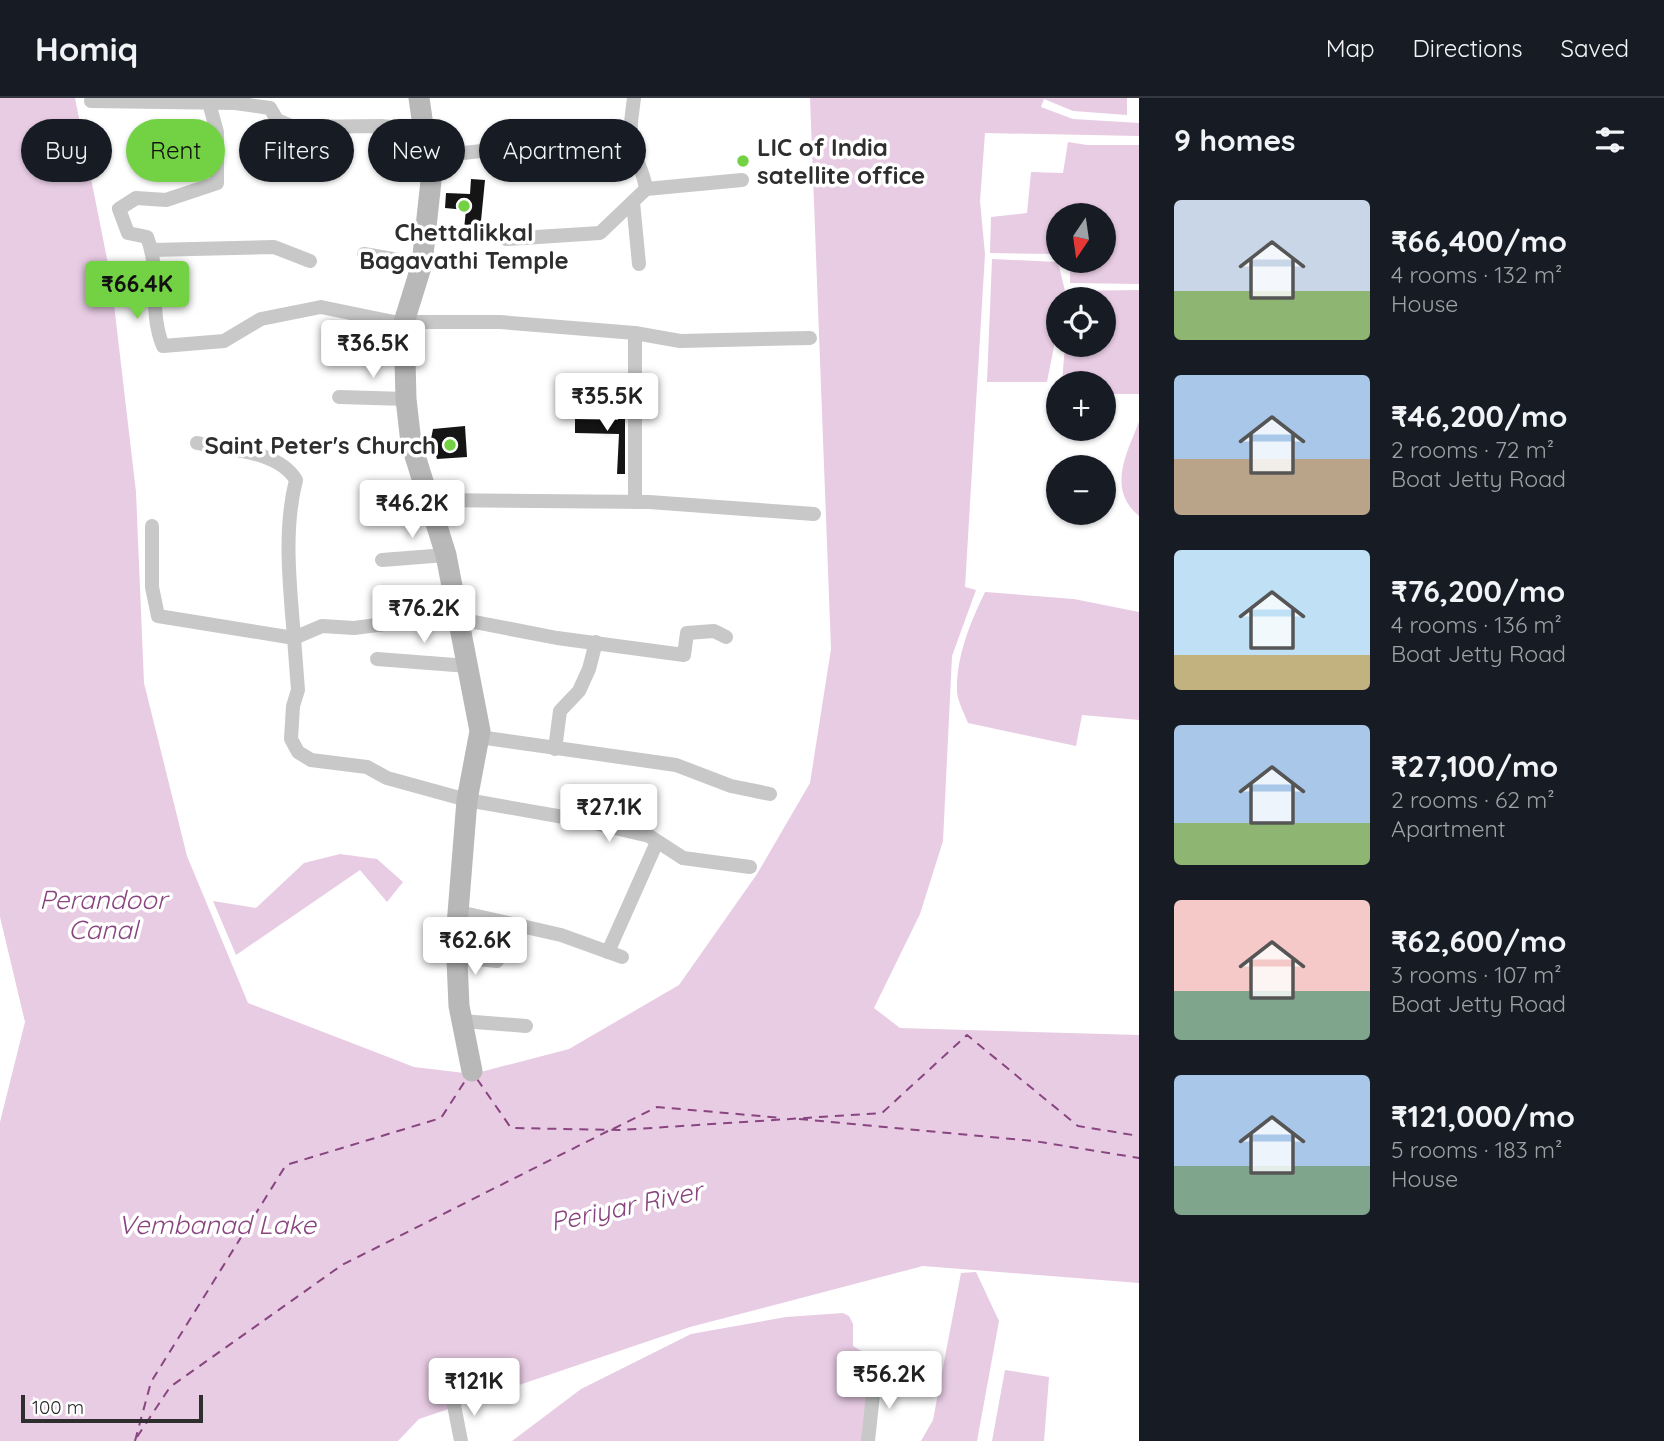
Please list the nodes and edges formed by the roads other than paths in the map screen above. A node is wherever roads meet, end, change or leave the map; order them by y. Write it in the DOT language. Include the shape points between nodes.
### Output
graph roads {
  1 [pos="419,98"];
  2 [pos="634,98"];
  3 [pos="92,100"];
  4 [pos="169,100"];
  5 [pos="209,103"];
  6 [pos="422,119"];
  7 [pos="368,126"];
  8 [pos="741,180"];
  9 [pos="431,182"];
  10 [pos="646,189"];
  11 [pos="633,202"];
  12 [pos="506,239"];
  13 [pos="152,250"];
  14 [pos="363,254"];
  15 [pos="310,261"];
  16 [pos="422,264"];
  17 [pos="639,264"];
  18 [pos="404,322"];
  19 [pos="635,332"];
  20 [pos="810,338"];
  21 [pos="339,397"];
  22 [pos="406,399"];
  23 [pos="197,443"];
  24 [pos="429,500"];
  25 [pos="635,502"];
  26 [pos="814,514"];
  27 [pos="152,526"];
  28 [pos="446,555"];
  29 [pos="382,560"];
  30 [pos="459,619"];
  31 [pos="726,636"];
  32 [pos="294,638"];
  33 [pos="596,642"];
  34 [pos="377,659"];
  35 [pos="468,666"];
  36 [pos="479,737"];
  37 [pos="555,749"];
  38 [pos="770,794"];
  39 [pos="467,800"];
  40 [pos="657,842"];
  41 [pos="750,867"];
  42 [pos="459,912"];
  43 [pos="607,952"];
  44 [pos="457,957"];
  45 [pos="622,957"];
  46 [pos="497,961"];
  47 [pos="462,1021"];
  48 [pos="526,1026"];
  49 [pos="472,1070"];
  50 [pos="876,1376"];
  51 [pos="453,1401"];
  52 [pos="461,1441"];
  53 [pos="868,1441"];
  1 -- 6 [label="street"];
  2 -- 10 [label="street" via="633,149"];
  3 -- 4 [label="street"];
  4 -- 5 [label="street"];
  5 -- 7 [label="street" via="271,108 277,120 293,127"];
  5 -- 13 [label="street" via="217,132 217,183 166,200 136,198 119,209 128,233 147,237"];
  8 -- 10 [label="street"];
  9 -- 16 [label="street"];
  10 -- 11 [label="street"];
  11 -- 12 [label="street" via="600,233"];
  11 -- 17 [label="street"];
  13 -- 15 [label="street" via="274,247"];
  13 -- 18 [label="street" via="155,327 163,345 224,341 261,319 321,307"];
  14 -- 16 [label="street"];
  16 -- 18 [label="street"];
  18 -- 19 [label="street" via="500,322"];
  18 -- 22 [label="street"];
  19 -- 20 [label="street" via="680,341"];
  19 -- 25 [label="street"];
  21 -- 22 [label="street"];
  22 -- 24 [label="street" via="411,443"];
  23 -- 32 [label="street" via="258,455 289,469 296,480 290,502 288,567"];
  24 -- 25 [label="street"];
  24 -- 28 [label="street"];
  25 -- 26 [label="street"];
  27 -- 32 [label="street" via="152,587 158,616"];
  28 -- 29 [label="street"];
  28 -- 30 [label="street"];
  30 -- 32 [label="street" via="406,615 375,626 322,626"];
  30 -- 33 [label="street"];
  30 -- 35 [label="street"];
  31 -- 33 [label="street" via="714,631 687,633 684,655"];
  32 -- 39 [label="street" via="298,690 291,738 298,752 311,760 367,767 387,778"];
  33 -- 37 [label="street" via="579,691 560,711"];
  34 -- 35 [label="street"];
  35 -- 36 [label="street"];
  36 -- 37 [label="street"];
  36 -- 39 [label="street"];
  37 -- 38 [label="street" via="676,765 731,786"];
  39 -- 40 [label="street" via="586,821"];
  39 -- 42 [label="street"];
  40 -- 41 [label="street" via="683,858"];
  40 -- 43 [label="street"];
  42 -- 43 [label="street" via="561,935"];
  42 -- 44 [label="street"];
  43 -- 45 [label="street"];
  44 -- 46 [label="street"];
  44 -- 47 [label="street"];
  47 -- 48 [label="street"];
  47 -- 49 [label="street"];
  50 -- 53 [label="street"];
  51 -- 52 [label="street"];
}
